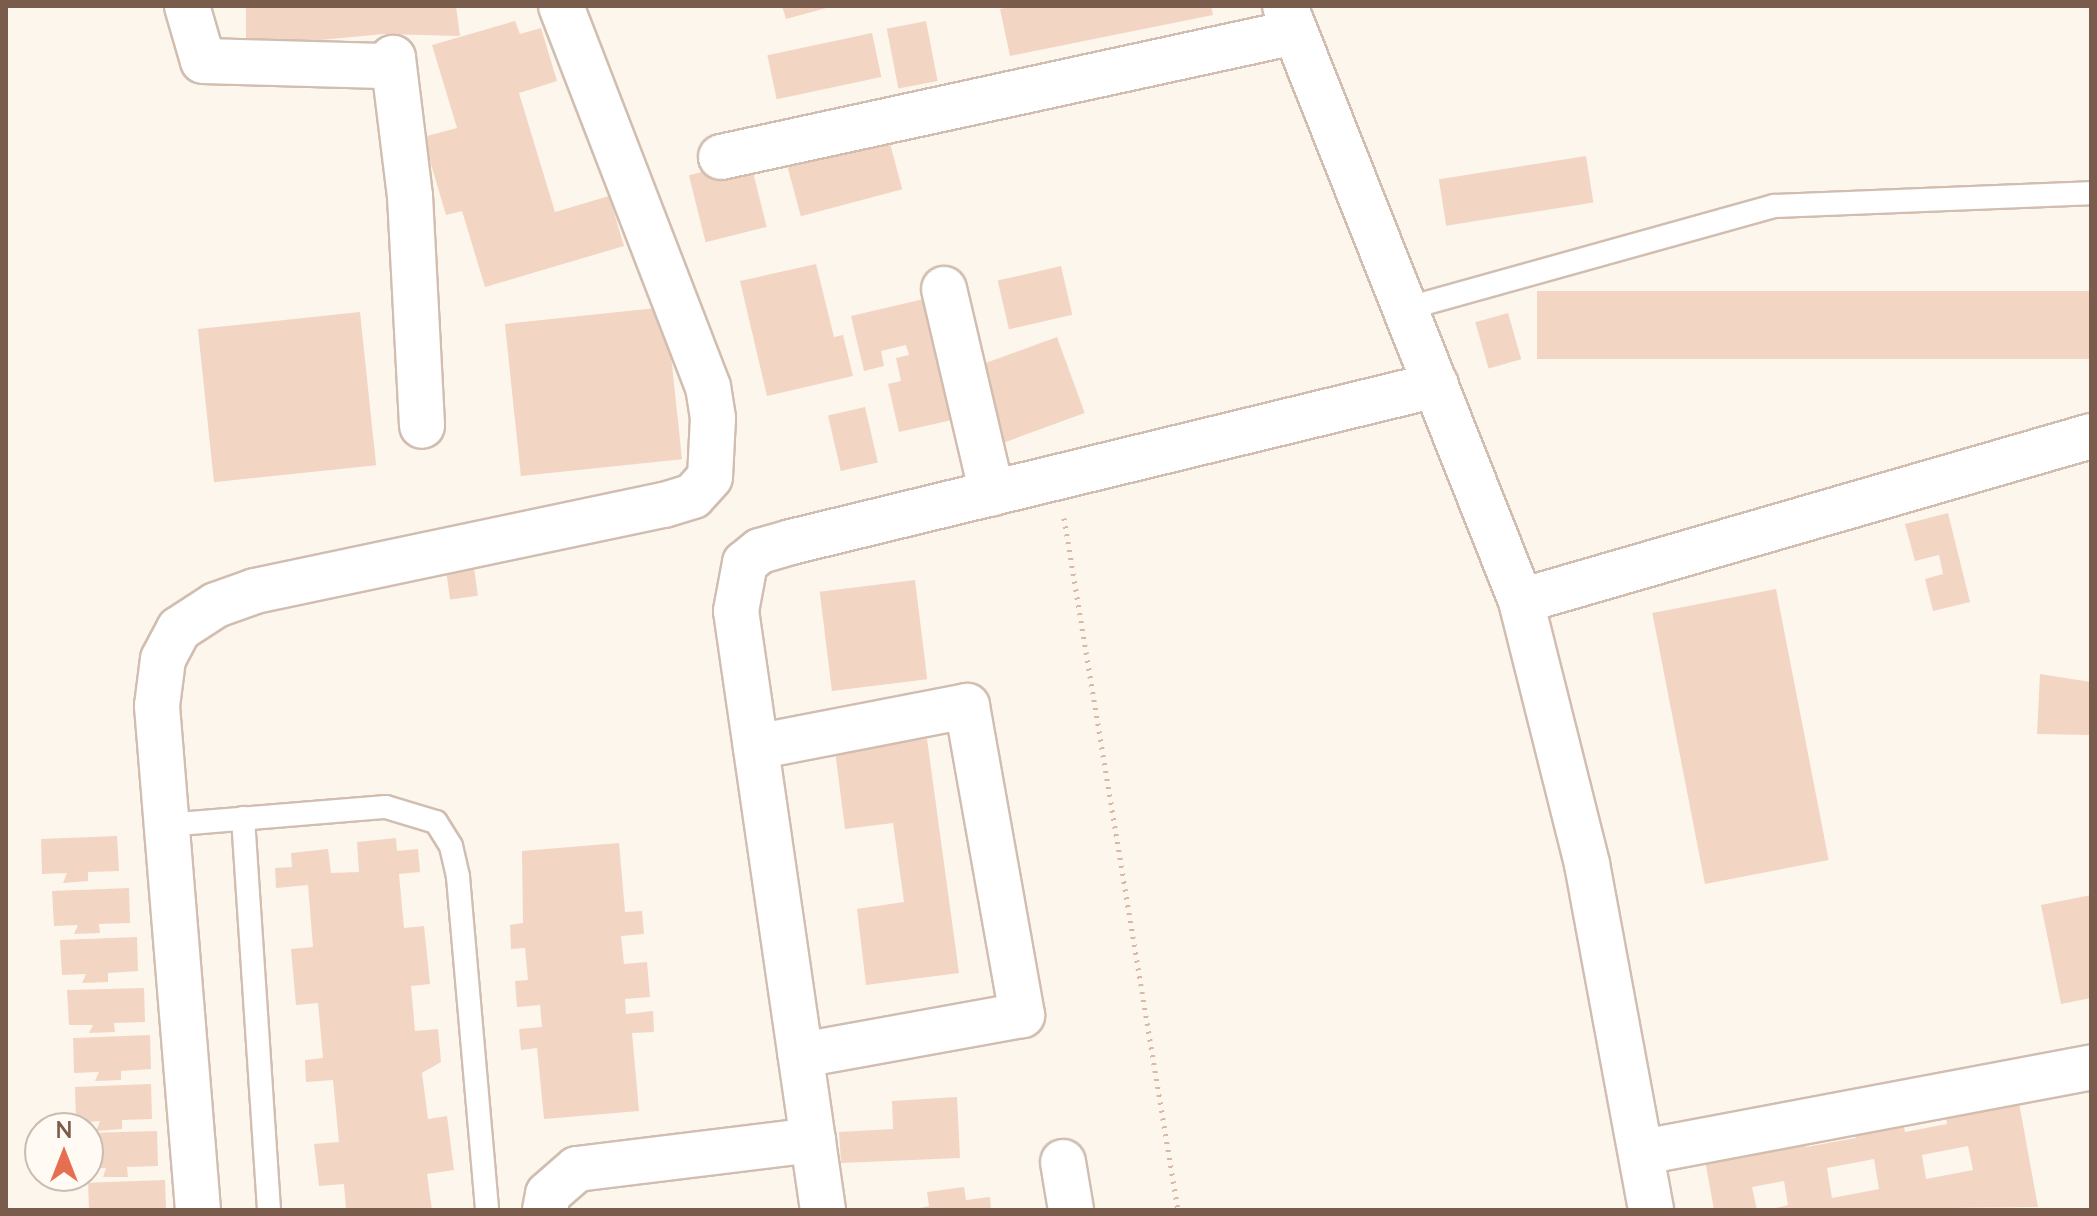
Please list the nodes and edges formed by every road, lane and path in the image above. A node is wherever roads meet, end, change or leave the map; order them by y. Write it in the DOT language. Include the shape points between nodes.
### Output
graph roads {
  1 [pos="187,6"];
  2 [pos="561,6"];
  3 [pos="1290,19"];
  4 [pos="721,157"];
  5 [pos="2091,193"];
  6 [pos="944,289"];
  7 [pos="1405,309"];
  8 [pos="1436,385"];
  9 [pos="422,426"];
  10 [pos="2091,436"];
  11 [pos="1057,478"];
  12 [pos="992,493"];
  13 [pos="1521,601"];
  14 [pos="756,747"];
  15 [pos="243,818"];
  16 [pos="166,825"];
  17 [pos="801,1055"];
  18 [pos="2091,1067"];
  19 [pos="813,1140"];
  20 [pos="1643,1152"];
  21 [pos="1063,1162"];
  22 [pos="198,1210"];
  23 [pos="269,1210"];
  24 [pos="487,1210"];
  25 [pos="545,1210"];
  26 [pos="823,1210"];
  27 [pos="1071,1210"];
  28 [pos="1178,1210"];
  29 [pos="1651,1210"];
  1 -- 9 [label="street" via="203,61 383,66 393,58 410,196"];
  2 -- 16 [label="street" via="708,387 713,418 710,477 693,496 664,505 255,591 216,605 179,629 163,659 157,706"];
  3 -- 4 [label="street"];
  3 -- 7 [label="street"];
  5 -- 7 [label="lane" via="1774,206"];
  6 -- 12 [label="street"];
  7 -- 8 [label="street"];
  8 -- 11 [label="street"];
  8 -- 13 [label="street"];
  10 -- 13 [label="street"];
  11 -- 12 [label="street"];
  11 -- 28 [label="path"];
  12 -- 14 [label="street" via="760,551 745,563 736,611"];
  13 -- 20 [label="street" via="1587,864"];
  14 -- 17 [label="street"];
  14 -- 17 [label="street" via="967,706 1022,1015"];
  15 -- 16 [label="lane"];
  15 -- 23 [label="lane"];
  15 -- 24 [label="lane" via="386,807 436,822 451,846"];
  16 -- 22 [label="street"];
  17 -- 19 [label="street"];
  18 -- 20 [label="street"];
  19 -- 25 [label="street" via="577,1169 548,1194"];
  19 -- 26 [label="street"];
  20 -- 29 [label="street"];
  21 -- 27 [label="street"];
}
